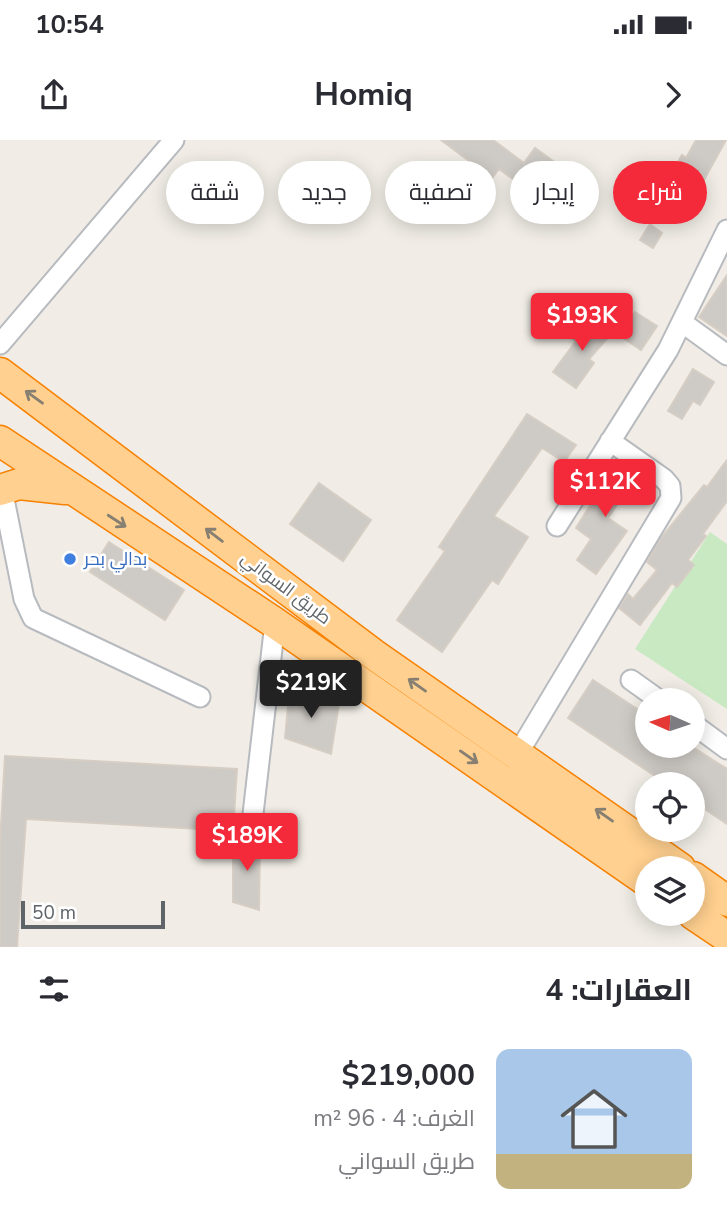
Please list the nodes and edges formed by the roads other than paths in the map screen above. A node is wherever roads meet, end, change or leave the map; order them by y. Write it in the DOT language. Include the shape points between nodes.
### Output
graph roads {
  1 [pos="174,140"];
  2 [pos="727,230"];
  3 [pos="683,323"];
  4 [pos="0,344"];
  5 [pos="727,355"];
  6 [pos="0,373"];
  7 [pos="0,441"];
  8 [pos="610,441"];
  9 [pos="1,489"];
  10 [pos="70,490"];
  11 [pos="556,526"];
  12 [pos="275,623"];
  13 [pos="631,680"];
  14 [pos="642,688"];
  15 [pos="200,697"];
  16 [pos="705,733"];
  17 [pos="727,749"];
  18 [pos="517,755"];
  19 [pos="253,814"];
  20 [pos="663,856"];
  21 [pos="635,873"];
  22 [pos="705,885"];
  23 [pos="727,901"];
  24 [pos="705,922"];
  25 [pos="727,937"];
  1 -- 4 [label="street"];
  2 -- 3 [label="street"];
  3 -- 5 [label="street"];
  3 -- 8 [label="street"];
  18 -- 6 [label="highway, طريق السواني, one-way" via="373,654"];
  7 -- 10 [label="highway, طريق السواني"];
  8 -- 11 [label="street"];
  8 -- 18 [label="street" via="664,480 671,498"];
  9 -- 10 [label="highway" via="35,484"];
  9 -- 15 [label="street" via="24,599 33,618"];
  10 -- 12 [label="highway, طريق السواني, one-way"];
  12 -- 19 [label="street"];
  12 -- 21 [label="highway, طريق السواني, one-way"];
  13 -- 14 [label="street"];
  16 -- 17 [label="street"];
  20 -- 18 [label="highway, طريق السواني, one-way"];
  22 -- 23 [label="highway"];
  24 -- 25 [label="highway"];
}
